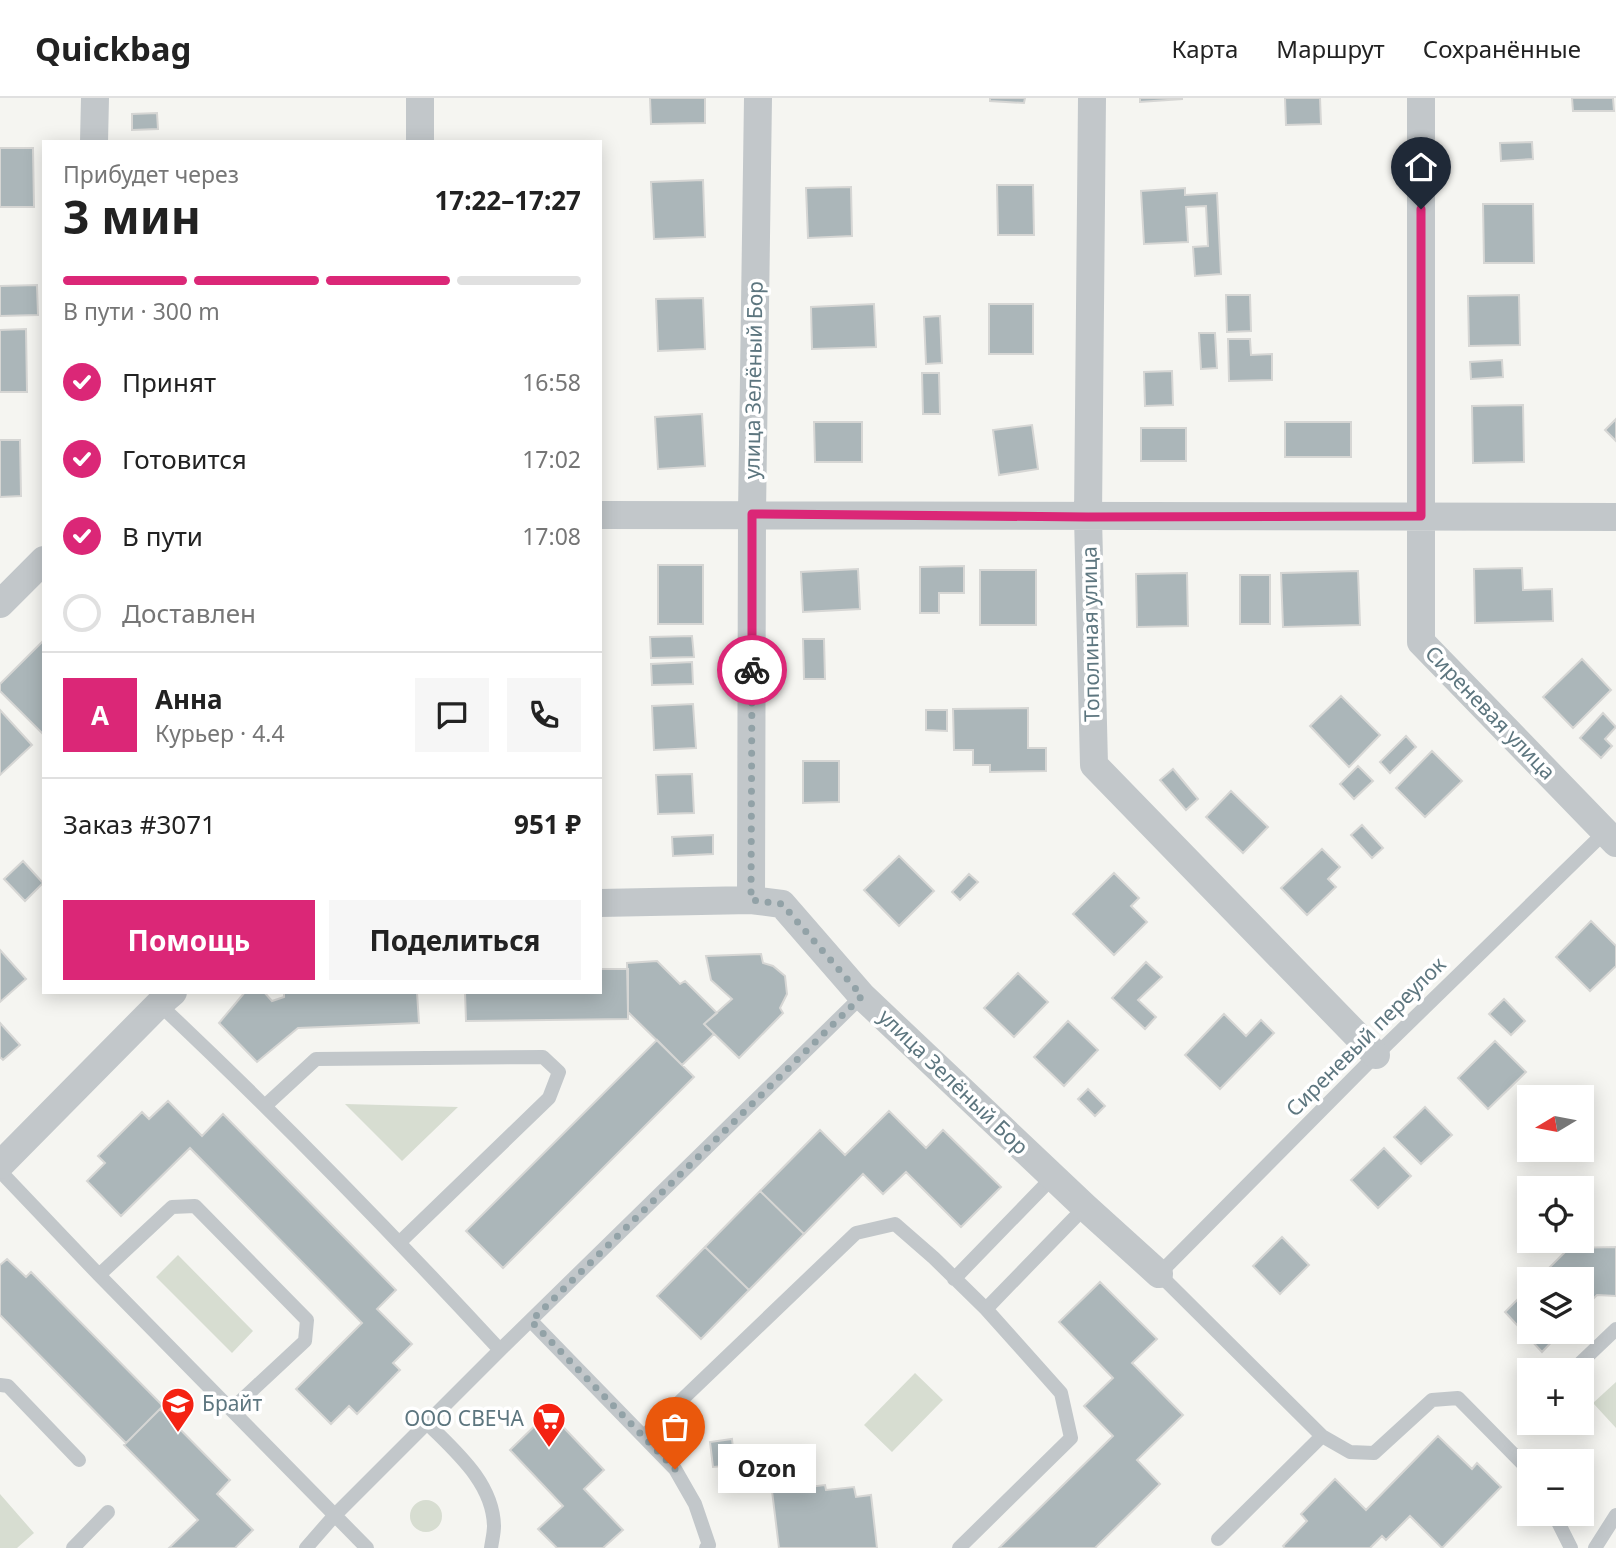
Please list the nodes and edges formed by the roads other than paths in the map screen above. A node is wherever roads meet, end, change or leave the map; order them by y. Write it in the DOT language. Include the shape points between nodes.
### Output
graph roads {
  1 [pos="94,98"];
  2 [pos="420,98"];
  3 [pos="758,98"];
  4 [pos="1093,98"];
  5 [pos="1421,98"];
  6 [pos="94,140"];
  7 [pos="420,140"];
  8 [pos="752,514"];
  9 [pos="602,515"];
  10 [pos="1421,516"];
  11 [pos="1088,517"];
  12 [pos="1616,517"];
  13 [pos="42,562"];
  14 [pos="0,604"];
  15 [pos="1611,838"];
  16 [pos="751,900"];
  17 [pos="602,903"];
  18 [pos="862,996"];
  19 [pos="166,998"];
  20 [pos="1376,1055"];
  21 [pos="266,1105"];
  22 [pos="0,1165"];
  23 [pos="0,1171"];
  24 [pos="1053,1177"];
  25 [pos="1085,1207"];
  26 [pos="400,1242"];
  27 [pos="1159,1274"];
  28 [pos="99,1275"];
  29 [pos="954,1279"];
  30 [pos="986,1310"];
  31 [pos="531,1321"];
  32 [pos="1616,1329"];
  33 [pos="499,1350"];
  34 [pos="1586,1358"];
  35 [pos="0,1385"];
  36 [pos="232,1409"];
  37 [pos="428,1424"];
  38 [pos="644,1436"];
  39 [pos="1321,1436"];
  40 [pos="1517,1458"];
  41 [pos="79,1460"];
  42 [pos="108,1512"];
  43 [pos="1616,1515"];
  44 [pos="334,1516"];
  45 [pos="1559,1526"];
  46 [pos="1218,1545"];
  47 [pos="1566,1545"];
  48 [pos="709,1547"];
  49 [pos="73,1548"];
  50 [pos="306,1548"];
  51 [pos="368,1548"];
  52 [pos="491,1548"];
  53 [pos="959,1548"];
  54 [pos="1595,1548"];
  1 -- 6 [label="street"];
  2 -- 7 [label="street"];
  3 -- 8 [label="street, улица Зелёный Бор"];
  4 -- 11 [label="street, Тополиная улица"];
  5 -- 10 [label="street, Сиреневая улица"];
  8 -- 9 [label="street"];
  8 -- 11 [label="street"];
  8 -- 16 [label="street, улица Зелёный Бор"];
  10 -- 11 [label="street"];
  10 -- 12 [label="street"];
  10 -- 15 [label="street, Сиреневая улица" via="1421,642"];
  11 -- 20 [label="street, Тополиная улица" via="1094,765"];
  13 -- 14 [label="street"];
  15 -- 20 [label="lane, Сиреневый переулок"];
  16 -- 17 [label="street"];
  16 -- 18 [label="street, улица Зелёный Бор" via="782,904"];
  18 -- 24 [label="street, улица Зелёный Бор"];
  18 -- 31 [label="lane"];
  19 -- 21 [label="lane"];
  19 -- 22 [label="street"];
  20 -- 27 [label="lane, Сиреневый переулок"];
  21 -- 26 [label="lane"];
  21 -- 26 [label="lane" via="316,1059 544,1057 559,1072 549,1098"];
  23 -- 28 [label="lane"];
  24 -- 25 [label="street, улица Зелёный Бор"];
  24 -- 29 [label="lane"];
  25 -- 27 [label="street, улица Зелёный Бор"];
  25 -- 30 [label="lane"];
  26 -- 33 [label="lane"];
  27 -- 39 [label="lane"];
  28 -- 36 [label="lane"];
  28 -- 36 [label="lane" via="172,1207 195,1206 214,1225 307,1320 305,1341"];
  29 -- 30 [label="lane"];
  29 -- 38 [label="lane" via="895,1224 856,1233"];
  30 -- 53 [label="lane" via="1061,1393 1071,1438"];
  31 -- 33 [label="lane"];
  31 -- 38 [label="lane"];
  32 -- 34 [label="lane"];
  33 -- 37 [label="lane"];
  35 -- 41 [label="lane" via="8,1386"];
  36 -- 44 [label="lane"];
  37 -- 44 [label="lane"];
  37 -- 52 [label="lane" via="471,1467 488,1498 494,1524"];
  38 -- 48 [label="lane" via="675,1469 695,1504"];
  39 -- 40 [label="lane" via="1350,1452 1374,1453 1432,1399 1458,1398"];
  39 -- 46 [label="lane"];
  42 -- 49 [label="lane"];
  43 -- 54 [label="lane"];
  44 -- 50 [label="lane"];
  44 -- 51 [label="lane"];
  45 -- 47 [label="lane"];
}
